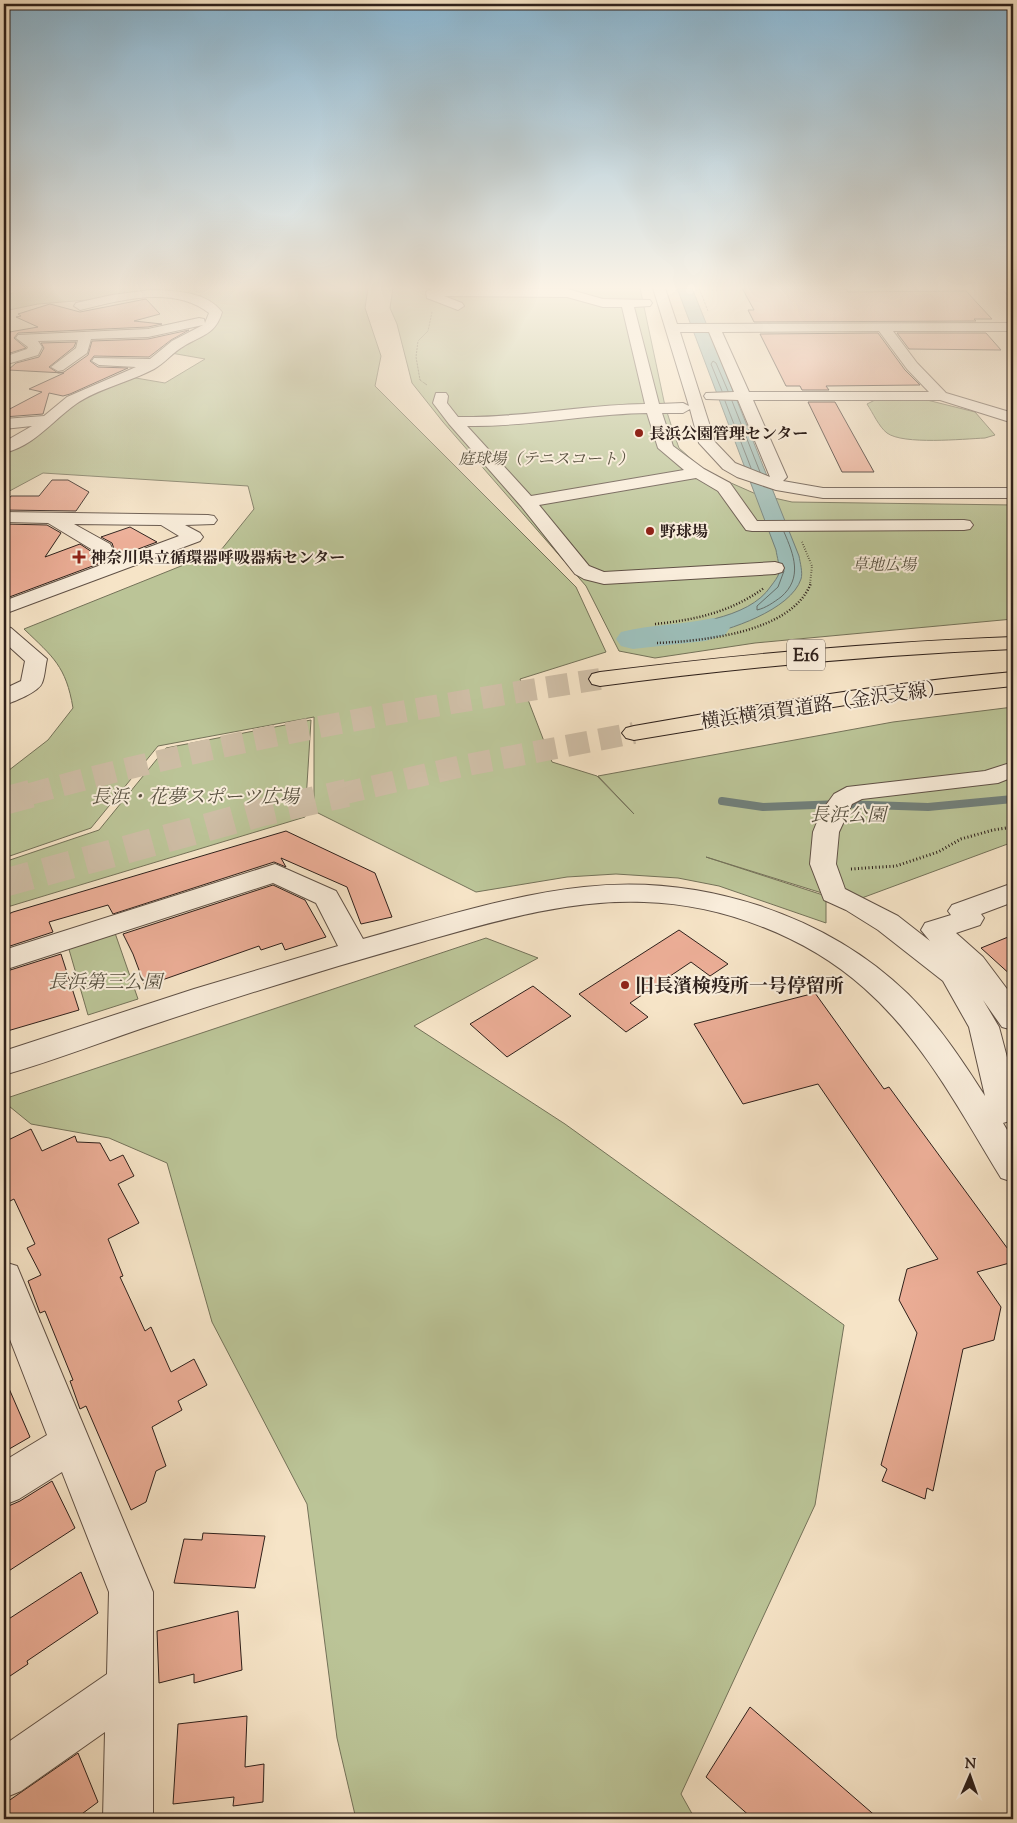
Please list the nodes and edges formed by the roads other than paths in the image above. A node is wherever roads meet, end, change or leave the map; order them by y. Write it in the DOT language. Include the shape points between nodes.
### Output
graph roads {
  1 [pos="132,373"];
  2 [pos="644,373"];
  3 [pos="686,373"];
  4 [pos="731,373"];
  5 [pos="919,373"];
  6 [pos="441,396"];
  7 [pos="711,396"];
  8 [pos="941,396"];
  9 [pos="741,397"];
  10 [pos="653,408"];
  11 [pos="682,408"];
  12 [pos="1013,418"];
  13 [pos="46,420"];
  14 [pos="454,421"];
  15 [pos="4,424"];
  16 [pos="4,448"];
  17 [pos="698,473"];
  18 [pos="780,482"];
  19 [pos="1013,493"];
  20 [pos="527,502"];
  21 [pos="4,517"];
  22 [pos="56,518"];
  23 [pos="171,520"];
  24 [pos="208,520"];
  25 [pos="964,525"];
  26 [pos="102,548"];
  27 [pos="775,568"];
  28 [pos="4,608"];
  29 [pos="1013,629"];
  30 [pos="4,632"];
  31 [pos="1013,643"];
  32 [pos="716,663"];
  33 [pos="600,679"];
  34 [pos="1013,679"];
  35 [pos="1013,689"];
  36 [pos="4,698"];
  37 [pos="751,712"];
  38 [pos="634,733"];
  39 [pos="1013,769"];
  40 [pos="1013,892"];
  41 [pos="355,951"];
  42 [pos="4,960"];
  43 [pos="1013,1018"];
  44 [pos="4,1063"];
  45 [pos="1001,1111"];
  46 [pos="1013,1168"];
  47 [pos="4,1278"];
  48 [pos="72,1444"];
  49 [pos="4,1484"];
  50 [pos="130,1686"];
  51 [pos="4,1774"];
  52 [pos="128,1819"];
  1 -- 13 [label="street" via="72,400"];
  2 -- 10 [label="street"];
  3 -- 18 [label="street" via="707,444 728,466 743,474"];
  4 -- 9 [label="street"];
  5 -- 8 [label="street"];
  6 -- 14 [label="street" via="440,403"];
  7 -- 9 [label="street"];
  8 -- 9 [label="street"];
  8 -- 12 [label="street"];
  9 -- 18 [label="street"];
  10 -- 11 [label="street"];
  10 -- 14 [label="street" via="611,408 495,422"];
  10 -- 17 [label="street" via="666,448"];
  13 -- 15 [label="street"];
  13 -- 16 [label="street" via="33,433"];
  14 -- 20 [label="street"];
  17 -- 20 [label="street"];
  17 -- 25 [label="street" via="724,487 752,526"];
  18 -- 19 [label="street" via="823,493"];
  20 -- 27 [label="street" via="582,570 591,575 604,578"];
  21 -- 22 [label="street"];
  22 -- 23 [label="street"];
  22 -- 26 [label="street" via="54,520"];
  23 -- 24 [label="street"];
  23 -- 28 [label="street" via="169,524 194,537"];
  29 -- 32 [label="highway" via="906,638"];
  30 -- 36 [label="street" via="36,659 31,684"];
  31 -- 32 [label="highway, E16"];
  32 -- 33 [label="highway, E16"];
  34 -- 37 [label="highway, 横浜横須賀道路（金沢支線）" via="880,693"];
  35 -- 37 [label="highway"];
  37 -- 38 [label="highway, 横浜横須賀道路（金沢支線）"];
  39 -- 45 [label="street" via="989,778 856,792 838,806 826,832 824,864 834,894 888,922 952,974 984,1027 1005,1110"];
  40 -- 43 [label="street" via="962,911 970,918 935,930 973,964"];
  41 -- 42 [label="street" via="326,897 275,873"];
  41 -- 44 [label="street" via="172,1006"];
  41 -- 46 [label="street" via="503,911 596,894 668,894 721,904 766,918 845,958 921,1026 976,1104"];
  47 -- 48 [label="street"];
  48 -- 49 [label="street"];
  48 -- 50 [label="street" via="130,1592"];
  50 -- 51 [label="street"];
  50 -- 52 [label="street"];
}
